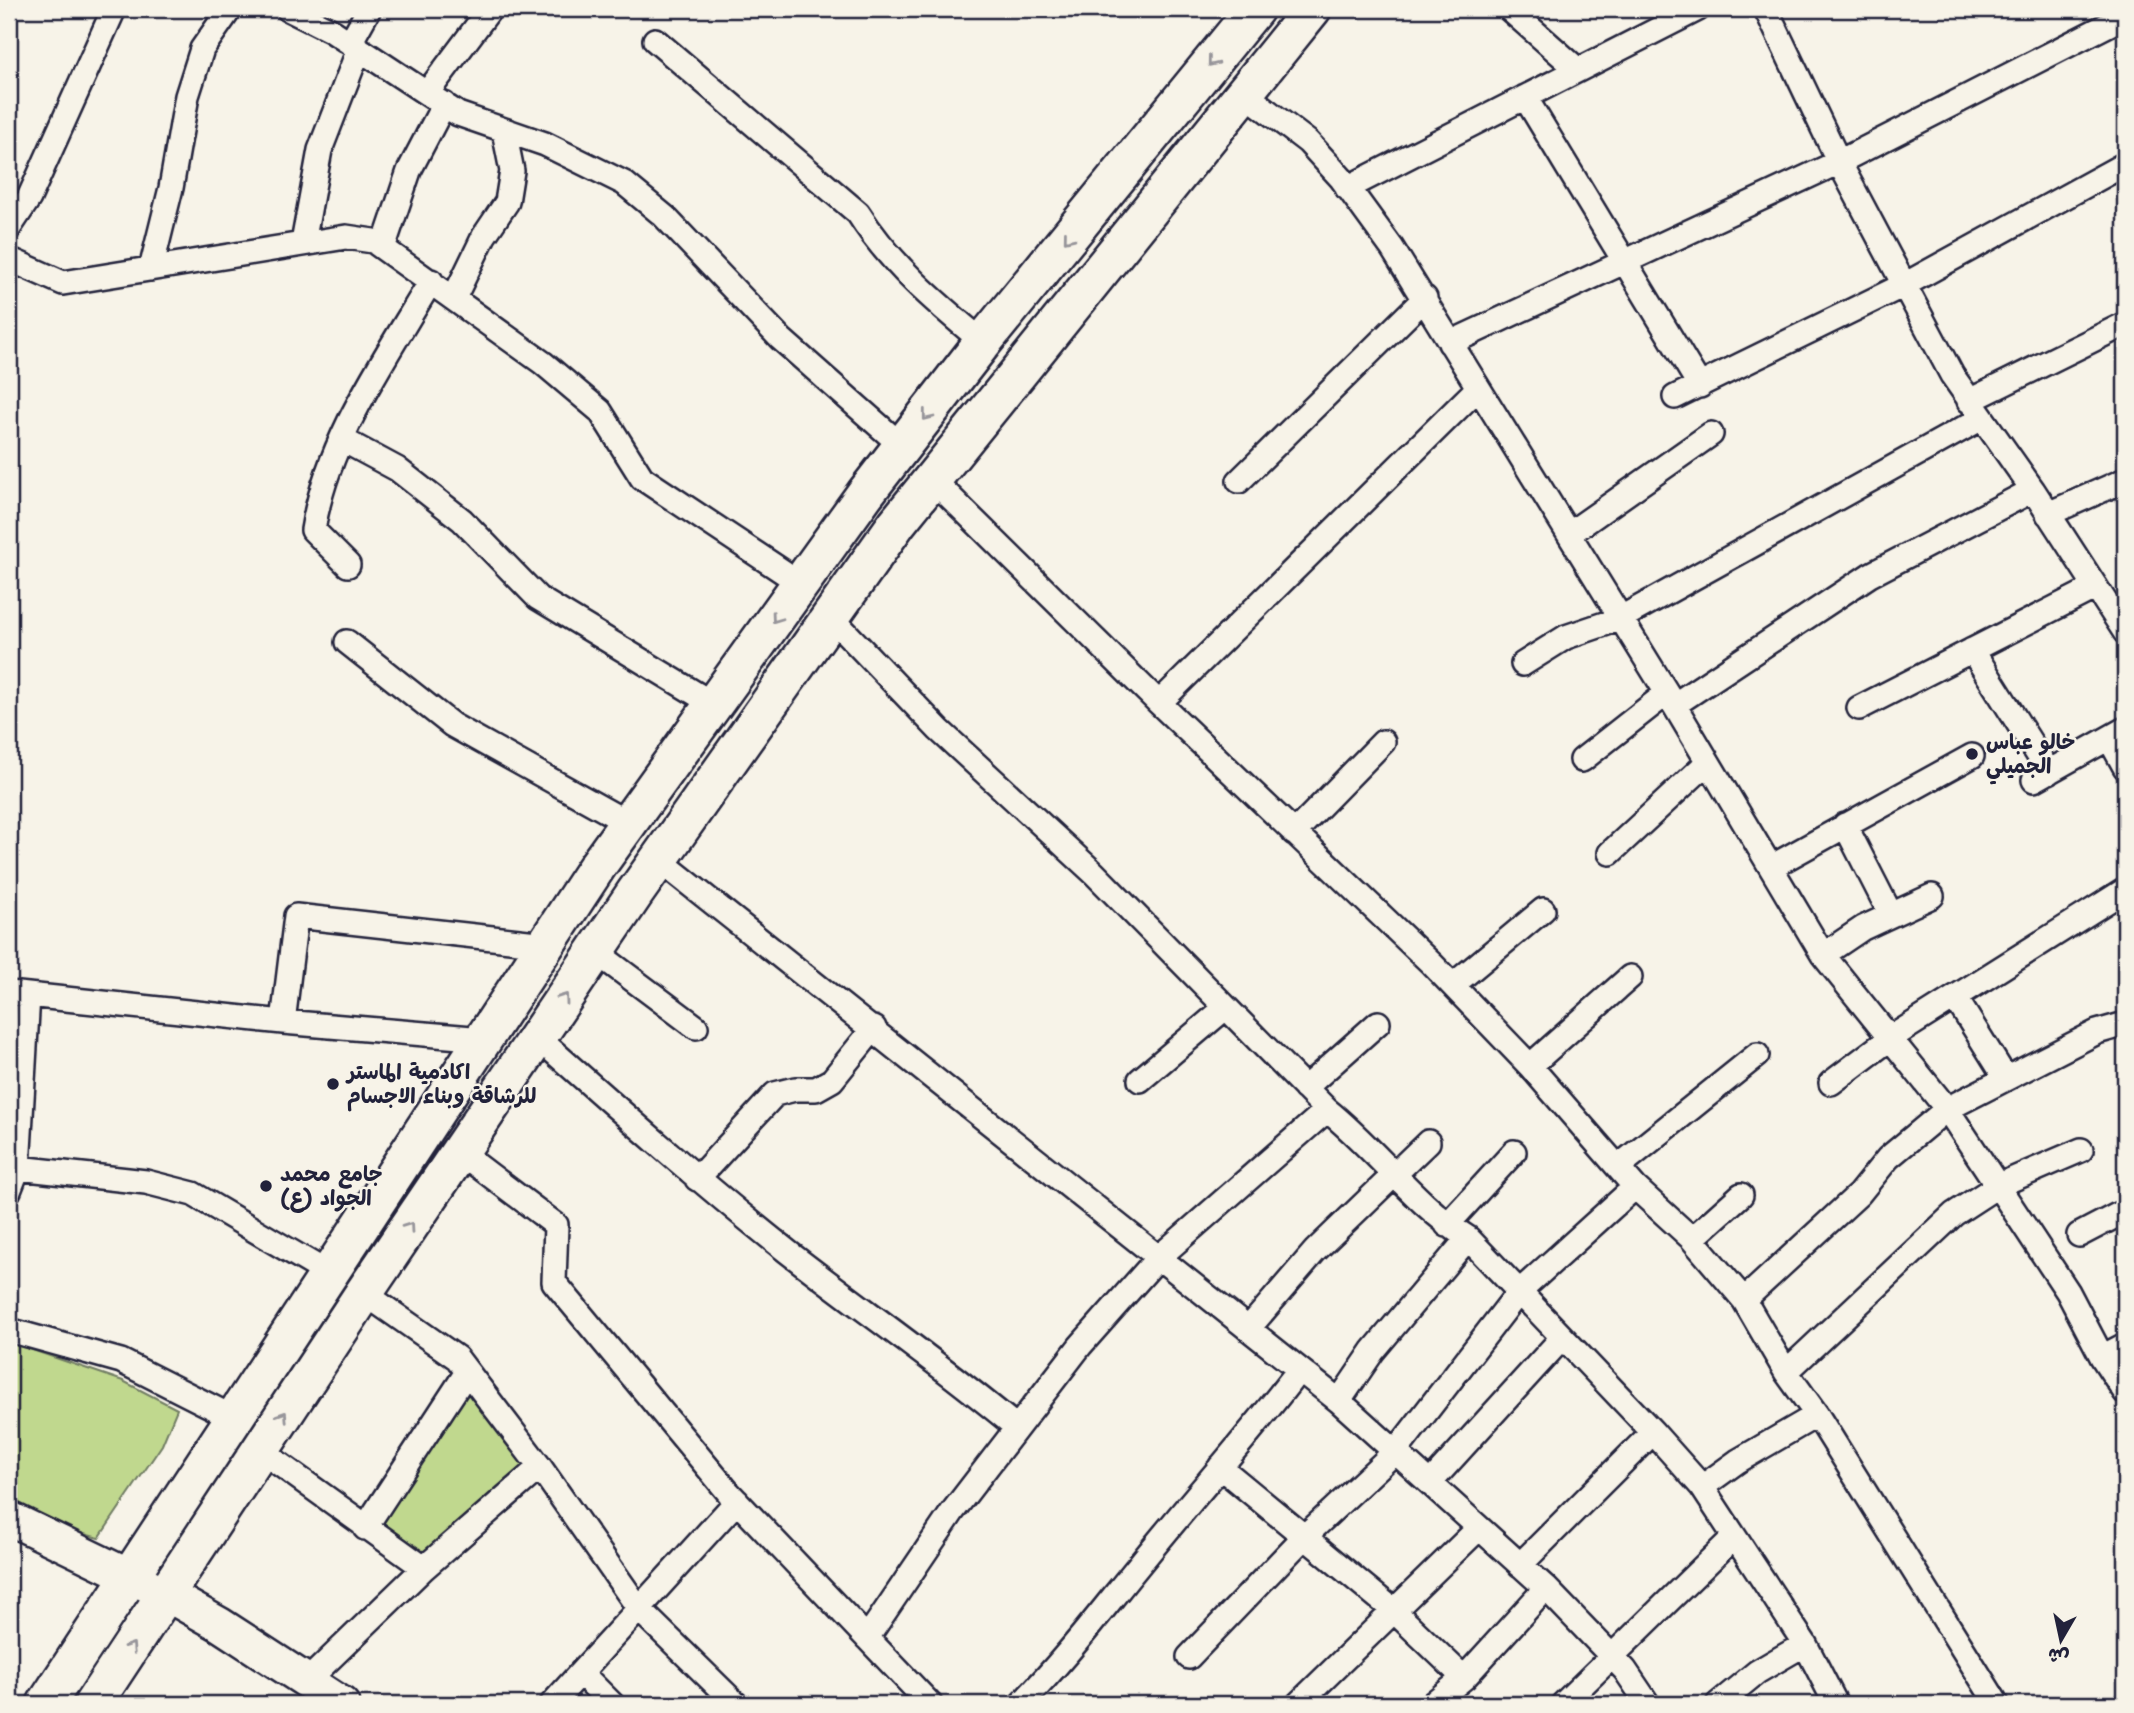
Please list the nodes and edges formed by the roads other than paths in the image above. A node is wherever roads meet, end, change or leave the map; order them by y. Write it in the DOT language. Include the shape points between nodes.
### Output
graph roads {
  1 [pos="114,9"];
  2 [pos="230,9"];
  3 [pos="288,9"];
  4 [pos="369,9"];
  5 [pos="490,9"];
  6 [pos="1255,9"];
  7 [pos="1312,9"];
  8 [pos="1509,9"];
  9 [pos="1698,9"];
  10 [pos="1766,9"];
  11 [pos="2125,16"];
  12 [pos="654,40"];
  13 [pos="355,46"];
  14 [pos="1578,70"];
  15 [pos="1244,93"];
  16 [pos="1525,97"];
  17 [pos="436,99"];
  18 [pos="504,131"];
  19 [pos="1839,162"];
  20 [pos="2125,164"];
  21 [pos="1347,188"];
  22 [pos="9,228"];
  23 [pos="303,243"];
  24 [pos="383,248"];
  25 [pos="9,259"];
  26 [pos="1626,259"];
  27 [pos="151,269"];
  28 [pos="431,281"];
  29 [pos="1906,284"];
  30 [pos="454,298"];
  31 [pos="1425,298"];
  32 [pos="2125,324"];
  33 [pos="984,342"];
  34 [pos="1450,342"];
  35 [pos="1700,386"];
  36 [pos="1478,388"];
  37 [pos="1675,397"];
  38 [pos="1975,409"];
  39 [pos="1711,434"];
  40 [pos="343,440"];
  41 [pos="902,447"];
  42 [pos="932,479"];
  43 [pos="2125,480"];
  44 [pos="1239,481"];
  45 [pos="2033,490"];
  46 [pos="2049,514"];
  47 [pos="1569,534"];
  48 [pos="348,565"];
  49 [pos="800,583"];
  50 [pos="2096,587"];
  51 [pos="830,616"];
  52 [pos="1619,619"];
  53 [pos="2124,628"];
  54 [pos="347,642"];
  55 [pos="1972,650"];
  56 [pos="1524,664"];
  57 [pos="1671,699"];
  58 [pos="1159,703"];
  59 [pos="713,704"];
  60 [pos="1859,708"];
  61 [pos="2117,734"];
  62 [pos="1383,742"];
  63 [pos="1972,756"];
  64 [pos="1582,760"];
  65 [pos="1708,762"];
  66 [pos="2125,767"];
  67 [pos="628,823"];
  68 [pos="1845,825"];
  69 [pos="1294,832"];
  70 [pos="1610,853"];
  71 [pos="658,859"];
  72 [pos="1771,867"];
  73 [pos="2125,890"];
  74 [pos="1932,896"];
  75 [pos="1543,910"];
  76 [pos="1891,913"];
  77 [pos="546,944"];
  78 [pos="596,952"];
  79 [pos="1823,955"];
  80 [pos="1630,977"];
  81 [pos="1453,985"];
  82 [pos="18,994"];
  83 [pos="1955,997"];
  84 [pos="1225,1008"];
  85 [pos="283,1022"];
  86 [pos="1378,1023"];
  87 [pos="2125,1024"];
  88 [pos="696,1027"];
  89 [pos="874,1028"];
  90 [pos="1892,1037"];
  91 [pos="484,1039"];
  92 [pos="528,1051"];
  93 [pos="1757,1055"];
  94 [pos="1530,1066"];
  95 [pos="2005,1077"];
  96 [pos="1140,1080"];
  97 [pos="1831,1083"];
  98 [pos="1305,1088"];
  99 [pos="1947,1109"];
  100 [pos="1326,1110"];
  101 [pos="1428,1142"];
  102 [pos="2081,1150"];
  103 [pos="1514,1152"];
  104 [pos="461,1153"];
  105 [pos="13,1167"];
  106 [pos="1618,1167"];
  107 [pos="1395,1174"];
  108 [pos="697,1179"];
  109 [pos="1997,1186"];
  110 [pos="1635,1187"];
  111 [pos="9,1191"];
  112 [pos="1741,1195"];
  113 [pos="2125,1210"];
  114 [pos="1447,1225"];
  115 [pos="2079,1235"];
  116 [pos="1468,1238"];
  117 [pos="1692,1239"];
  118 [pos="1157,1259"];
  119 [pos="329,1274"];
  120 [pos="364,1293"];
  121 [pos="1518,1293"];
  122 [pos="1744,1300"];
  123 [pos="1248,1329"];
  124 [pos="9,1330"];
  125 [pos="1562,1338"];
  126 [pos="2125,1345"];
  127 [pos="2102,1357"];
  128 [pos="1299,1370"];
  129 [pos="467,1372"];
  130 [pos="1786,1372"];
  131 [pos="2125,1392"];
  132 [pos="1339,1401"];
  133 [pos="1817,1415"];
  134 [pos="234,1418"];
  135 [pos="1016,1427"];
  136 [pos="1653,1432"];
  137 [pos="260,1450"];
  138 [pos="1396,1451"];
  139 [pos="540,1467"];
  140 [pos="1220,1467"];
  141 [pos="1430,1483"];
  142 [pos="1702,1487"];
  143 [pos="737,1502"];
  144 [pos="9,1518"];
  145 [pos="365,1528"];
  146 [pos="1479,1528"];
  147 [pos="1304,1536"];
  148 [pos="1734,1537"];
  149 [pos="1520,1565"];
  150 [pos="424,1568"];
  151 [pos="130,1576"];
  152 [pos="1546,1588"];
  153 [pos="166,1594"];
  154 [pos="1392,1609"];
  155 [pos="640,1610"];
  156 [pos="867,1637"];
  157 [pos="1804,1644"];
  158 [pos="1611,1655"];
  159 [pos="1189,1657"];
  160 [pos="581,1673"];
  161 [pos="1464,1678"];
  162 [pos="307,1681"];
  163 [pos="46,1704"];
  164 [pos="93,1704"];
  165 [pos="342,1704"];
  166 [pos="552,1704"];
  167 [pos="612,1704"];
  168 [pos="736,1704"];
  169 [pos="930,1704"];
  170 [pos="1021,1704"];
  171 [pos="1298,1704"];
  172 [pos="1432,1704"];
  173 [pos="1563,1704"];
  174 [pos="1648,1704"];
  175 [pos="1718,1704"];
  176 [pos="1836,1704"];
  177 [pos="1997,1704"];
  1 -- 22 [label="street" via="29,198"];
  2 -- 27 [label="street" via="202,49 187,96"];
  3 -- 13 [label="street"];
  4 -- 13 [label="street"];
  5 -- 17 [label="street"];
  6 -- 33 [label="main road, one-way"];
  7 -- 15 [label="main road"];
  8 -- 14 [label="street"];
  9 -- 14 [label="street"];
  10 -- 19 [label="street"];
  11 -- 19 [label="street"];
  12 -- 33 [label="street" via="858,213 880,247 926,296"];
  13 -- 17 [label="street"];
  13 -- 23 [label="street" via="320,150"];
  14 -- 16 [label="street"];
  15 -- 21 [label="street" via="1308,142"];
  15 -- 42 [label="main road"];
  16 -- 21 [label="street"];
  16 -- 26 [label="street"];
  17 -- 18 [label="street" via="458,114"];
  17 -- 24 [label="street"];
  18 -- 30 [label="street" via="512,171 507,202 484,236"];
  18 -- 41 [label="street" via="545,144 624,183 664,216 781,339"];
  19 -- 26 [label="street"];
  19 -- 29 [label="street"];
  20 -- 29 [label="street"];
  21 -- 31 [label="street"];
  23 -- 24 [label="street" via="346,237"];
  23 -- 27 [label="street"];
  24 -- 28 [label="street"];
  25 -- 27 [label="street" via="63,283"];
  26 -- 34 [label="street"];
  26 -- 35 [label="street"];
  28 -- 30 [label="street"];
  28 -- 40 [label="street" via="349,421"];
  29 -- 35 [label="street"];
  29 -- 38 [label="street" via="1952,375"];
  30 -- 49 [label="street" via="600,411 642,478"];
  31 -- 34 [label="street"];
  31 -- 44 [label="street"];
  32 -- 38 [label="street"];
  33 -- 41 [label="main road, one-way"];
  34 -- 36 [label="street"];
  35 -- 37 [label="street"];
  36 -- 47 [label="street"];
  36 -- 58 [label="street"];
  38 -- 45 [label="street"];
  38 -- 52 [label="street"];
  39 -- 47 [label="street"];
  40 -- 48 [label="street" via="317,500 313,530"];
  40 -- 59 [label="street" via="397,469 461,520 538,598"];
  41 -- 49 [label="main road"];
  42 -- 51 [label="main road"];
  42 -- 58 [label="street"];
  43 -- 46 [label="street"];
  45 -- 46 [label="street"];
  45 -- 57 [label="street" via="1870,575"];
  46 -- 50 [label="street"];
  47 -- 52 [label="street"];
  49 -- 59 [label="main road, one-way"];
  50 -- 53 [label="street"];
  50 -- 55 [label="street"];
  51 -- 71 [label="main road"];
  51 -- 84 [label="street" via="939,730 1094,873"];
  52 -- 56 [label="street" via="1566,637"];
  52 -- 57 [label="street"];
  54 -- 67 [label="street" via="452,725"];
  55 -- 60 [label="street"];
  55 -- 61 [label="street" via="2041,776"];
  57 -- 64 [label="street"];
  57 -- 65 [label="street"];
  58 -- 69 [label="street"];
  59 -- 67 [label="main road"];
  61 -- 66 [label="street"];
  62 -- 69 [label="street"];
  63 -- 68 [label="street"];
  65 -- 70 [label="street"];
  65 -- 72 [label="street"];
  67 -- 77 [label="main road"];
  68 -- 72 [label="street"];
  68 -- 76 [label="street"];
  69 -- 81 [label="street"];
  71 -- 78 [label="main road"];
  71 -- 89 [label="street"];
  72 -- 79 [label="street"];
  73 -- 83 [label="street"];
  74 -- 76 [label="street"];
  75 -- 81 [label="street"];
  76 -- 79 [label="street"];
  77 -- 85 [label="street" via="296,916"];
  77 -- 91 [label="main road"];
  78 -- 88 [label="street"];
  92 -- 78 [label="main road, one-way"];
  79 -- 90 [label="street"];
  80 -- 94 [label="street"];
  81 -- 94 [label="street"];
  82 -- 85 [label="street"];
  82 -- 105 [label="street"];
  83 -- 90 [label="street"];
  83 -- 95 [label="street"];
  84 -- 96 [label="street"];
  84 -- 98 [label="street"];
  85 -- 91 [label="street"];
  86 -- 98 [label="street"];
  87 -- 95 [label="street" via="2097,1032"];
  89 -- 108 [label="street" via="832,1080 816,1089 775,1094"];
  89 -- 118 [label="street"];
  90 -- 97 [label="street"];
  90 -- 99 [label="street"];
  91 -- 92 [label="main road"];
  91 -- 119 [label="main road"];
  92 -- 104 [label="main road"];
  92 -- 108 [label="street"];
  93 -- 106 [label="street"];
  94 -- 106 [label="street"];
  95 -- 99 [label="street"];
  98 -- 100 [label="street"];
  99 -- 109 [label="street"];
  99 -- 122 [label="street" via="1888,1158 1859,1194"];
  100 -- 107 [label="street"];
  100 -- 118 [label="street"];
  101 -- 107 [label="street"];
  102 -- 109 [label="street"];
  103 -- 114 [label="street"];
  120 -- 104 [label="main road, one-way"];
  104 -- 143 [label="street" via="556,1225 554,1282"];
  105 -- 111 [label="street"];
  105 -- 119 [label="street" via="146,1182 193,1194"];
  106 -- 110 [label="street"];
  107 -- 114 [label="street"];
  107 -- 123 [label="street" via="1315,1251"];
  108 -- 135 [label="street"];
  109 -- 127 [label="street" via="2068,1292"];
  109 -- 130 [label="street" via="1954,1214"];
  110 -- 117 [label="street"];
  110 -- 121 [label="street"];
  112 -- 117 [label="street"];
  113 -- 115 [label="street"];
  114 -- 116 [label="street"];
  116 -- 121 [label="street"];
  116 -- 132 [label="street" via="1373,1352"];
  117 -- 122 [label="street"];
  118 -- 123 [label="street"];
  118 -- 135 [label="street"];
  119 -- 120 [label="main road"];
  119 -- 134 [label="main road"];
  120 -- 129 [label="street" via="457,1358"];
  137 -- 120 [label="main road, one-way"];
  121 -- 125 [label="street"];
  121 -- 138 [label="street"];
  122 -- 130 [label="street"];
  123 -- 128 [label="street"];
  124 -- 134 [label="street" via="121,1361"];
  125 -- 136 [label="street"];
  125 -- 141 [label="street"];
  126 -- 127 [label="street"];
  127 -- 131 [label="street"];
  128 -- 132 [label="street"];
  128 -- 140 [label="street"];
  129 -- 139 [label="street"];
  129 -- 145 [label="street"];
  130 -- 133 [label="street"];
  132 -- 138 [label="street"];
  133 -- 142 [label="street"];
  133 -- 177 [label="street"];
  134 -- 151 [label="main road"];
  135 -- 156 [label="street"];
  136 -- 142 [label="street"];
  136 -- 149 [label="street"];
  137 -- 145 [label="street"];
  137 -- 153 [label="main road"];
  138 -- 141 [label="street"];
  138 -- 147 [label="street"];
  139 -- 150 [label="street"];
  139 -- 155 [label="street"];
  140 -- 147 [label="street"];
  140 -- 170 [label="street" via="1072,1652"];
  141 -- 146 [label="street"];
  142 -- 148 [label="street"];
  143 -- 155 [label="street"];
  143 -- 156 [label="street"];
  144 -- 151 [label="street"];
  145 -- 150 [label="street"];
  146 -- 149 [label="street"];
  146 -- 154 [label="street"];
  147 -- 154 [label="street"];
  147 -- 159 [label="street"];
  148 -- 157 [label="street"];
  148 -- 158 [label="street"];
  149 -- 152 [label="street"];
  150 -- 162 [label="street"];
  151 -- 153 [label="street"];
  151 -- 163 [label="main road"];
  152 -- 158 [label="street"];
  152 -- 161 [label="street"];
  153 -- 162 [label="street"];
  164 -- 153 [label="main road, one-way"];
  154 -- 161 [label="street"];
  154 -- 171 [label="street"];
  155 -- 160 [label="street"];
  155 -- 168 [label="street"];
  156 -- 169 [label="street"];
  157 -- 175 [label="street" via="1757,1672"];
  157 -- 176 [label="street"];
  158 -- 173 [label="street"];
  158 -- 174 [label="street"];
  160 -- 166 [label="street"];
  160 -- 167 [label="street"];
  161 -- 172 [label="street"];
  162 -- 165 [label="street"];
}
